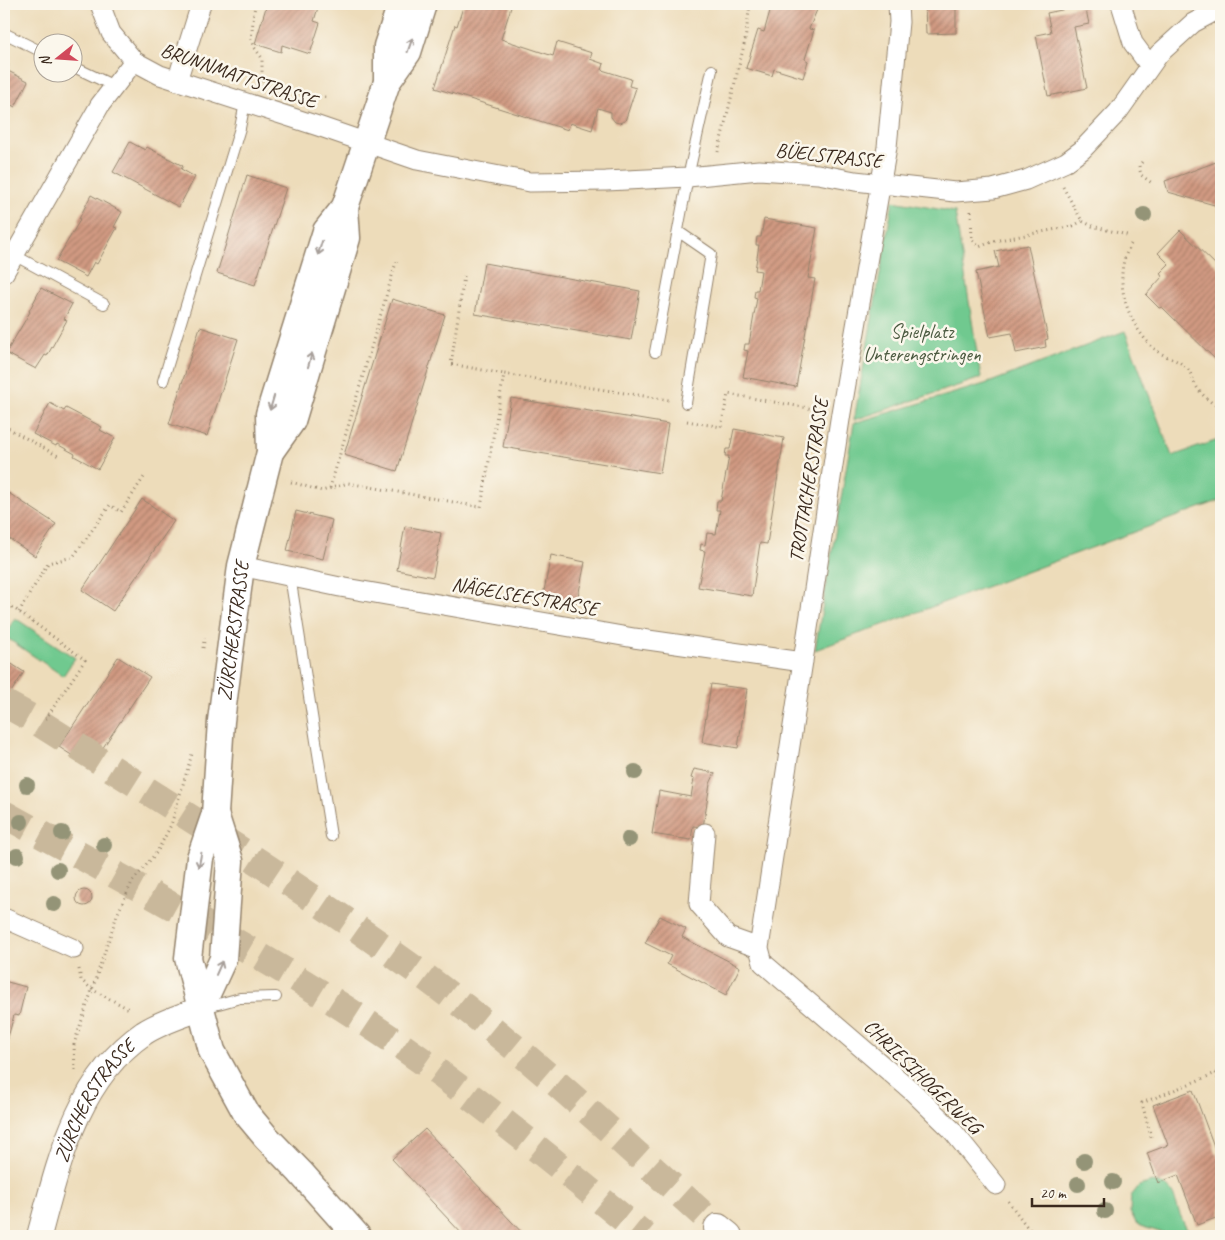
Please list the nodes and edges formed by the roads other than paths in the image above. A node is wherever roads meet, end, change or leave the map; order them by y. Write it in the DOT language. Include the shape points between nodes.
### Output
graph roads {
  1 [pos="100,4"];
  2 [pos="201,4"];
  3 [pos="401,4"];
  4 [pos="423,4"];
  5 [pos="898,4"];
  6 [pos="1121,4"];
  7 [pos="1221,8"];
  8 [pos="4,33"];
  9 [pos="32,47"];
  10 [pos="134,61"];
  11 [pos="1150,66"];
  12 [pos="712,70"];
  13 [pos="82,71"];
  14 [pos="177,81"];
  15 [pos="387,82"];
  16 [pos="114,86"];
  17 [pos="245,103"];
  18 [pos="366,143"];
  19 [pos="688,177"];
  20 [pos="881,183"];
  21 [pos="679,232"];
  22 [pos="14,255"];
  23 [pos="4,273"];
  24 [pos="104,304"];
  25 [pos="655,352"];
  26 [pos="163,382"];
  27 [pos="686,403"];
  28 [pos="240,566"];
  29 [pos="290,576"];
  30 [pos="803,662"];
  31 [pos="215,814"];
  32 [pos="705,833"];
  33 [pos="331,836"];
  34 [pos="4,918"];
  35 [pos="74,949"];
  36 [pos="761,956"];
  37 [pos="276,997"];
  38 [pos="200,1009"];
  39 [pos="996,1185"];
  40 [pos="39,1236"];
  41 [pos="357,1236"];
  1 -- 10 [label="street, BRUNNMATTSTRASSE" via="111,33"];
  2 -- 14 [label="street"];
  3 -- 15 [label="main road, ZÜRCHERSTRASSE" via="388,46"];
  15 -- 4 [label="main road, ZÜRCHERSTRASSE, one-way" via="408,52"];
  5 -- 20 [label="street, TROTTACHERSTRASSE" via="898,32"];
  6 -- 11 [label="street" via="1133,43"];
  7 -- 11 [label="street, BÜELSTRASSE" via="1193,23"];
  8 -- 9 [label="lane"];
  10 -- 14 [label="street, BRUNNMATTSTRASSE"];
  10 -- 16 [label="street"];
  11 -- 20 [label="street, BÜELSTRASSE" via="1104,128 1082,150 1048,171 993,189 970,192"];
  12 -- 19 [label="lane"];
  13 -- 16 [label="lane"];
  14 -- 17 [label="street, BRUNNMATTSTRASSE"];
  15 -- 18 [label="main road, ZÜRCHERSTRASSE"];
  16 -- 22 [label="street"];
  17 -- 18 [label="street, BRUNNMATTSTRASSE"];
  17 -- 26 [label="lane"];
  18 -- 19 [label="street, BÜELSTRASSE" via="417,160 530,182"];
  18 -- 28 [label="main road, ZÜRCHERSTRASSE" via="345,207 326,231 269,414 270,452"];
  19 -- 20 [label="street, BÜELSTRASSE" via="759,170"];
  19 -- 21 [label="lane"];
  20 -- 30 [label="street, TROTTACHERSTRASSE" via="841,413"];
  21 -- 25 [label="lane"];
  21 -- 27 [label="lane" via="711,254"];
  22 -- 23 [label="street"];
  22 -- 24 [label="lane"];
  28 -- 29 [label="street, NÄGELSEESTRASSE"];
  28 -- 31 [label="main road, ZÜRCHERSTRASSE" via="221,721"];
  29 -- 30 [label="street, NÄGELSEESTRASSE" via="634,638"];
  29 -- 33 [label="lane"];
  30 -- 36 [label="street, TROTTACHERSTRASSE"];
  31 -- 38 [label="main road, ZÜRCHERSTRASSE, one-way" via="200,858 188,958"];
  38 -- 31 [label="main road, ZÜRCHERSTRASSE, one-way" via="223,958 230,870"];
  32 -- 36 [label="street" via="699,904 728,937"];
  34 -- 35 [label="street"];
  36 -- 39 [label="street, CHRIESIHOGERWEG" via="932,1110"];
  37 -- 38 [label="lane" via="240,998"];
  38 -- 40 [label="street, ZÜRCHERSTRASSE" via="144,1033 118,1054 95,1084 77,1115 55,1176"];
  38 -- 41 [label="main road" via="212,1051 246,1113"];
}
